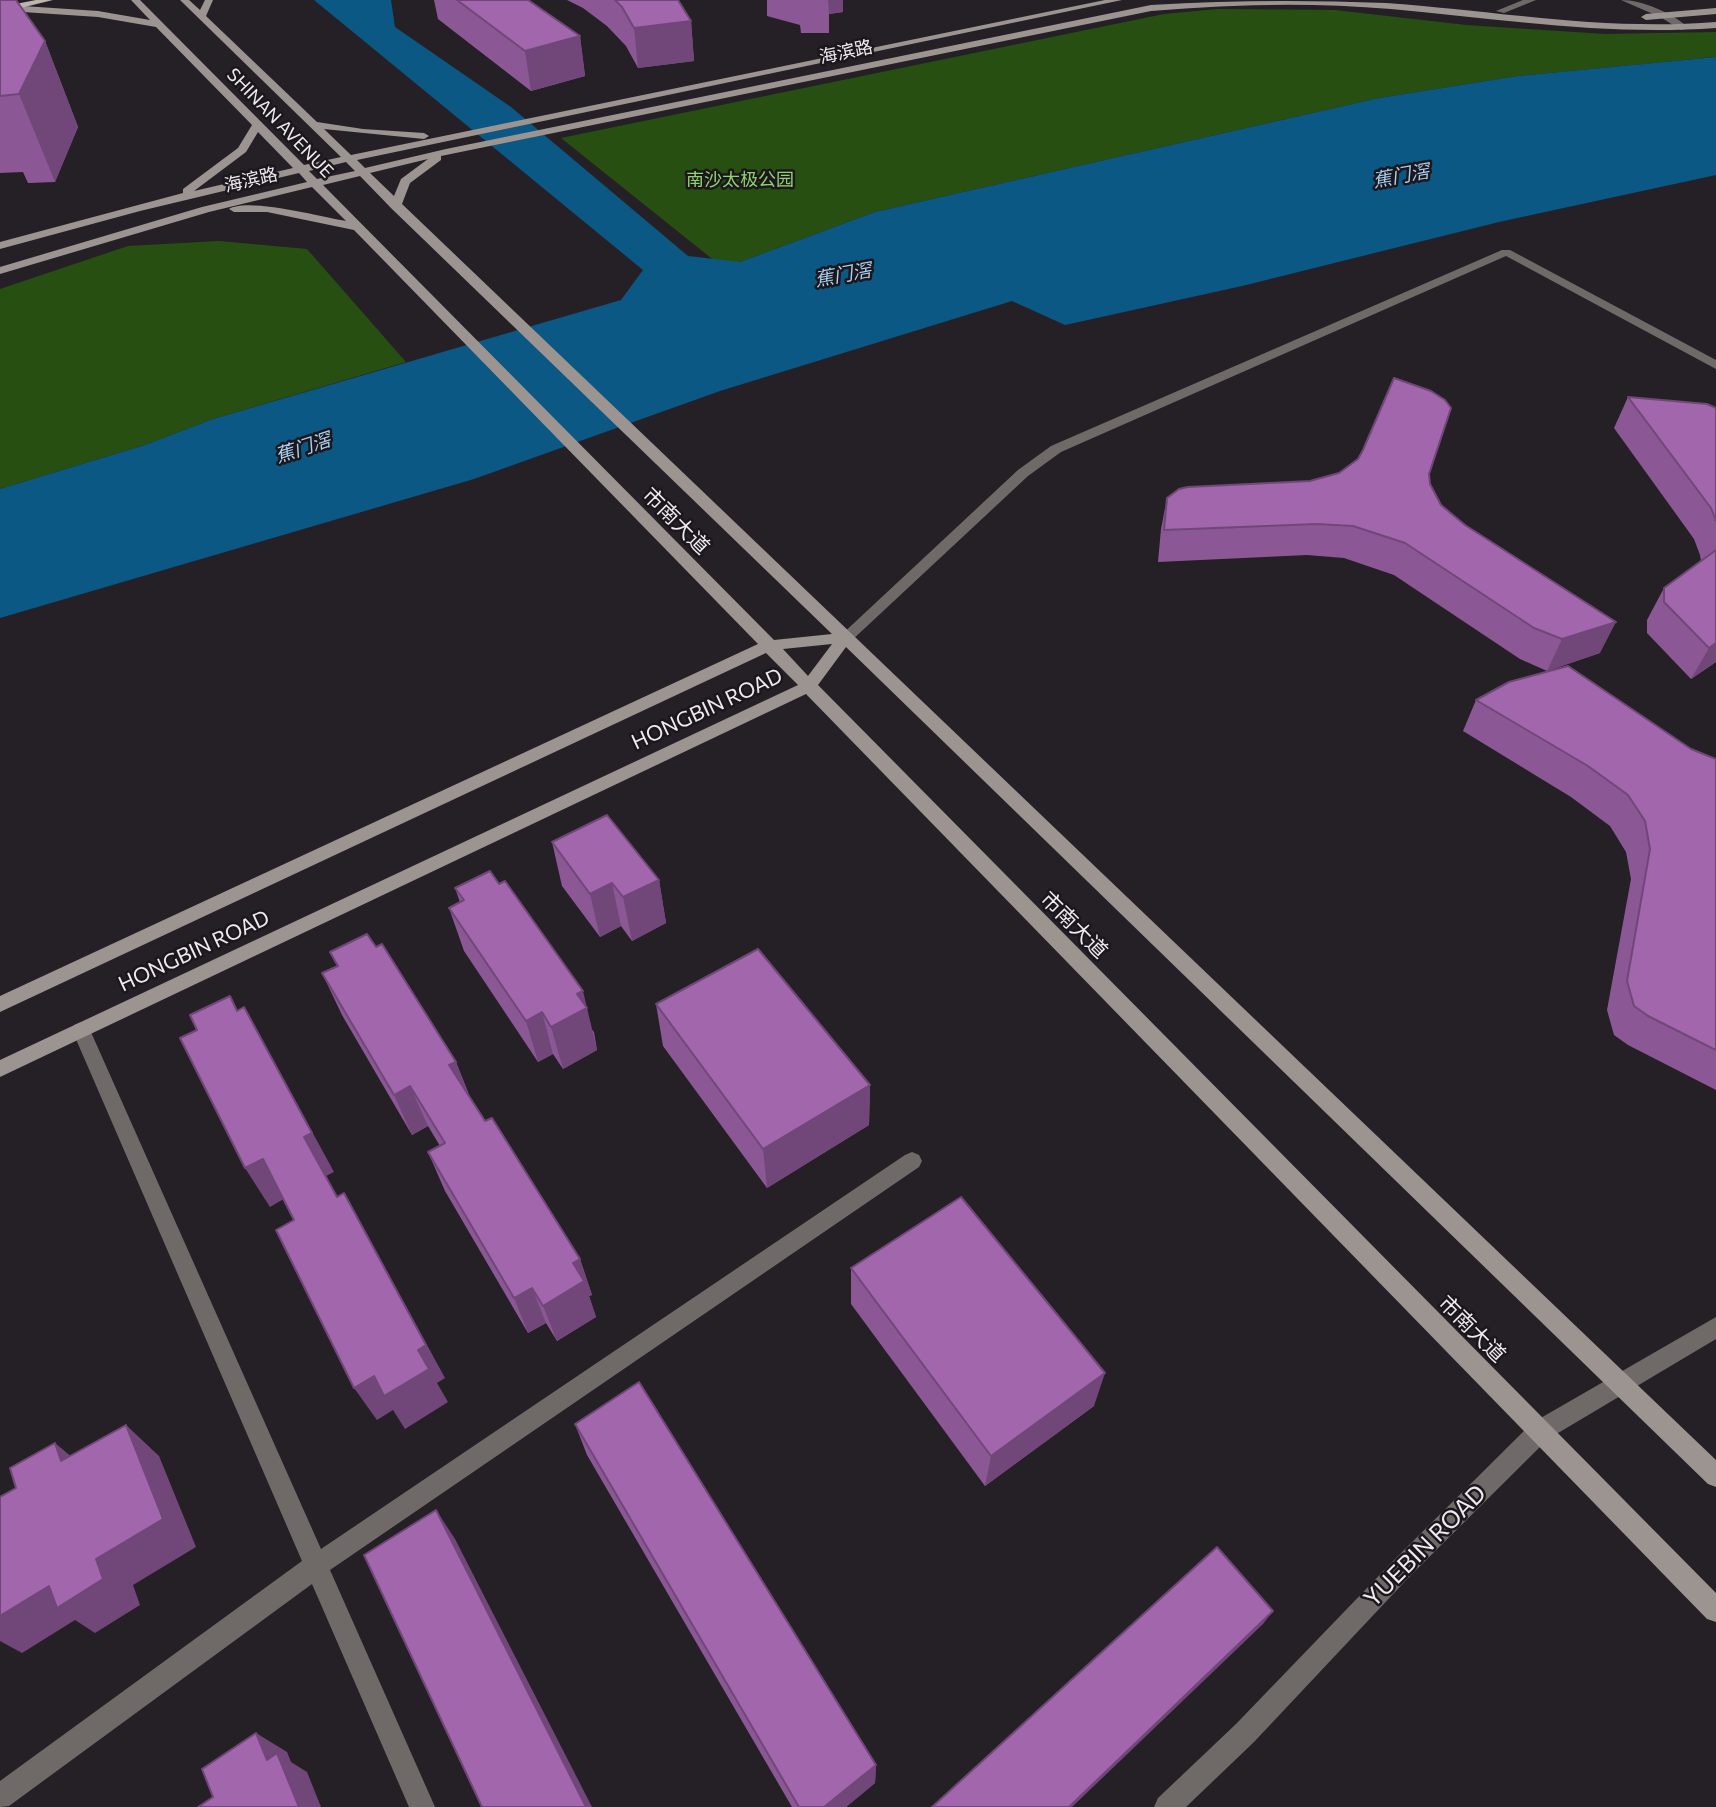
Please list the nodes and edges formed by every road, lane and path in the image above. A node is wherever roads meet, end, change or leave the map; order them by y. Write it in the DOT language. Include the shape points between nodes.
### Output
graph roads {
  1 [pos="48,0"];
  2 [pos="135,0"];
  3 [pos="184,0"];
  4 [pos="209,0"];
  5 [pos="1118,0"];
  6 [pos="1438,0"];
  7 [pos="1532,0"];
  8 [pos="1625,0"];
  9 [pos="1645,0"];
  10 [pos="4,9"];
  11 [pos="1501,11"];
  12 [pos="1716,11"];
  13 [pos="1680,15"];
  14 [pos="1665,16"];
  15 [pos="201,17"];
  16 [pos="160,25"];
  17 [pos="1716,25"];
  18 [pos="1699,27"];
  19 [pos="1684,28"];
  20 [pos="311,124"];
  21 [pos="257,125"];
  22 [pos="448,137"];
  23 [pos="446,152"];
  24 [pos="348,159"];
  25 [pos="301,169"];
  26 [pos="360,172"];
  27 [pos="314,183"];
  28 [pos="180,196"];
  29 [pos="396,207"];
  30 [pos="206,209"];
  31 [pos="357,227"];
  32 [pos="0,246"];
  33 [pos="447,256"];
  34 [pos="0,271"];
  35 [pos="400,271"];
  36 [pos="1716,365"];
  37 [pos="845,638"];
  38 [pos="768,646"];
  39 [pos="808,687"];
  40 [pos="0,1004"];
  41 [pos="81,1030"];
  42 [pos="0,1069"];
  43 [pos="912,1161"];
  44 [pos="1716,1327"];
  45 [pos="1620,1384"];
  46 [pos="1540,1431"];
  47 [pos="1716,1476"];
  48 [pos="316,1566"];
  49 [pos="1716,1610"];
  50 [pos="0,1797"];
  51 [pos="422,1807"];
  52 [pos="1167,1807"];
  1 -- 10 [label="main road"];
  2 -- 16 [label="main road, SHINAN AVENUE"];
  3 -- 15 [label="main road, SHINAN AVENUE"];
  4 -- 15 [label="main road"];
  5 -- 22 [label="main road, 海滨路"];
  6 -- 11 [label="main road"];
  7 -- 11 [label="street"];
  8 -- 14 [label="street"];
  9 -- 13 [label="street"];
  10 -- 16 [label="main road" via="98,14"];
  11 -- 14 [label="main road"];
  12 -- 13 [label="main road"];
  13 -- 14 [label="main road"];
  13 -- 18 [label="street"];
  14 -- 19 [label="street"];
  15 -- 20 [label="main road, SHINAN AVENUE"];
  16 -- 21 [label="main road, SHINAN AVENUE"];
  17 -- 18 [label="main road, 海滨路"];
  18 -- 19 [label="main road, 海滨路"];
  19 -- 23 [label="main road, 海滨路" via="1578,27 1346,2 1188,4"];
  20 -- 22 [label="main road"];
  20 -- 24 [label="main road, SHINAN AVENUE"];
  21 -- 25 [label="main road, SHINAN AVENUE"];
  21 -- 28 [label="main road" via="242,150"];
  22 -- 24 [label="main road, 海滨路"];
  23 -- 26 [label="main road, 海滨路"];
  23 -- 29 [label="main road" via="405,181"];
  24 -- 25 [label="main road, 海滨路"];
  24 -- 26 [label="main road, SHINAN AVENUE"];
  25 -- 27 [label="main road, SHINAN AVENUE"];
  25 -- 28 [label="main road, 海滨路"];
  26 -- 27 [label="main road, 海滨路"];
  26 -- 29 [label="main road, SHINAN AVENUE"];
  27 -- 30 [label="main road, 海滨路"];
  27 -- 31 [label="main road, SHINAN AVENUE"];
  28 -- 32 [label="main road, 海滨路"];
  29 -- 33 [label="main road, SHINAN AVENUE"];
  30 -- 31 [label="main road" via="267,209"];
  30 -- 34 [label="main road, 海滨路"];
  31 -- 35 [label="main road, SHINAN AVENUE"];
  33 -- 37 [label="main road, 市南大道"];
  35 -- 38 [label="main road, 市南大道"];
  36 -- 37 [label="street" via="1506,252 1056,449 1023,473"];
  37 -- 38 [label="main road, HONGBIN ROAD"];
  37 -- 39 [label="main road, HONGBIN ROAD"];
  37 -- 45 [label="main road, 市南大道"];
  38 -- 39 [label="main road, 市南大道"];
  38 -- 40 [label="main road, HONGBIN ROAD"];
  39 -- 41 [label="main road, HONGBIN ROAD"];
  39 -- 46 [label="main road, 市南大道"];
  41 -- 42 [label="main road, HONGBIN ROAD"];
  41 -- 48 [label="street"];
  43 -- 48 [label="street"];
  44 -- 45 [label="street, YUEBIN ROAD"];
  45 -- 46 [label="street, YUEBIN ROAD"];
  45 -- 47 [label="main road, 市南大道"];
  46 -- 49 [label="main road, 市南大道"];
  46 -- 52 [label="street, YUEBIN ROAD"];
  48 -- 50 [label="street"];
  48 -- 51 [label="street"];
}
